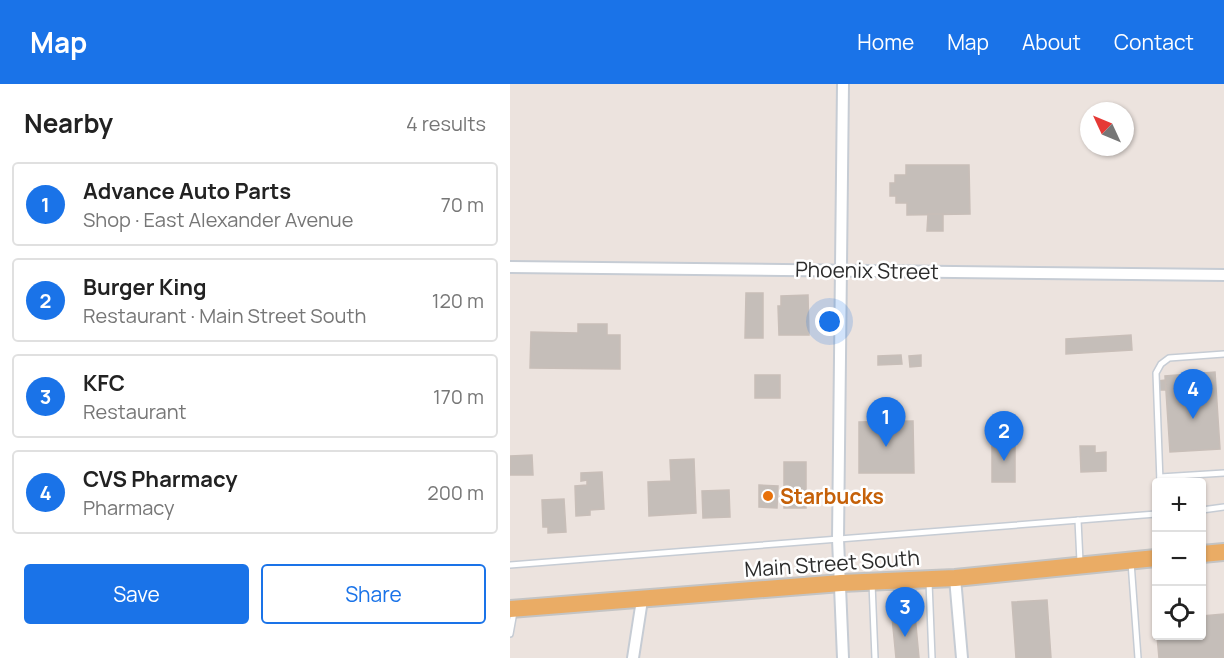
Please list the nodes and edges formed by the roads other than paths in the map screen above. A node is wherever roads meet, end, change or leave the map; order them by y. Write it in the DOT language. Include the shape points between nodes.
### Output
graph roads {
  1 [pos="843,84"];
  2 [pos="510,267"];
  3 [pos="843,270"];
  4 [pos="1224,275"];
  5 [pos="1224,354"];
  6 [pos="1224,473"];
  7 [pos="1160,478"];
  8 [pos="1178,478"];
  9 [pos="1224,507"];
  10 [pos="1206,509"];
  11 [pos="1152,514"];
  12 [pos="1078,520"];
  13 [pos="838,539"];
  14 [pos="1224,552"];
  15 [pos="1206,554"];
  16 [pos="1152,558"];
  17 [pos="1131,560"];
  18 [pos="1080,564"];
  19 [pos="510,565"];
  20 [pos="955,578"];
  21 [pos="929,579"];
  22 [pos="872,582"];
  23 [pos="841,583"];
  24 [pos="642,600"];
  25 [pos="512,609"];
  26 [pos="510,634"];
  27 [pos="633,658"];
  28 [pos="843,658"];
  29 [pos="875,658"];
  30 [pos="932,658"];
  31 [pos="962,658"];
  32 [pos="1138,658"];
  1 -- 3 [label="street"];
  2 -- 3 [label="street, Phoenix Street"];
  3 -- 4 [label="street, Phoenix Street"];
  3 -- 13 [label="street"];
  5 -- 7 [label="lane" via="1168,358 1161,363 1156,373"];
  6 -- 8 [label="lane"];
  9 -- 10 [label="lane"];
  11 -- 12 [label="lane"];
  12 -- 13 [label="lane"];
  12 -- 18 [label="lane"];
  13 -- 19 [label="lane"];
  13 -- 23 [label="street"];
  14 -- 15 [label="main road"];
  16 -- 17 [label="main road, Main Street South"];
  17 -- 18 [label="main road, Main Street South"];
  17 -- 32 [label="lane"];
  18 -- 20 [label="main road, Main Street South"];
  20 -- 21 [label="main road, Main Street South"];
  20 -- 31 [label="street"];
  21 -- 22 [label="main road, Main Street South"];
  21 -- 30 [label="lane"];
  22 -- 23 [label="main road, Main Street South"];
  22 -- 29 [label="lane"];
  23 -- 24 [label="main road, Main Street South"];
  23 -- 28 [label="street"];
  24 -- 25 [label="main road, Main Street South"];
  24 -- 27 [label="street"];
  25 -- 26 [label="lane"];
}
